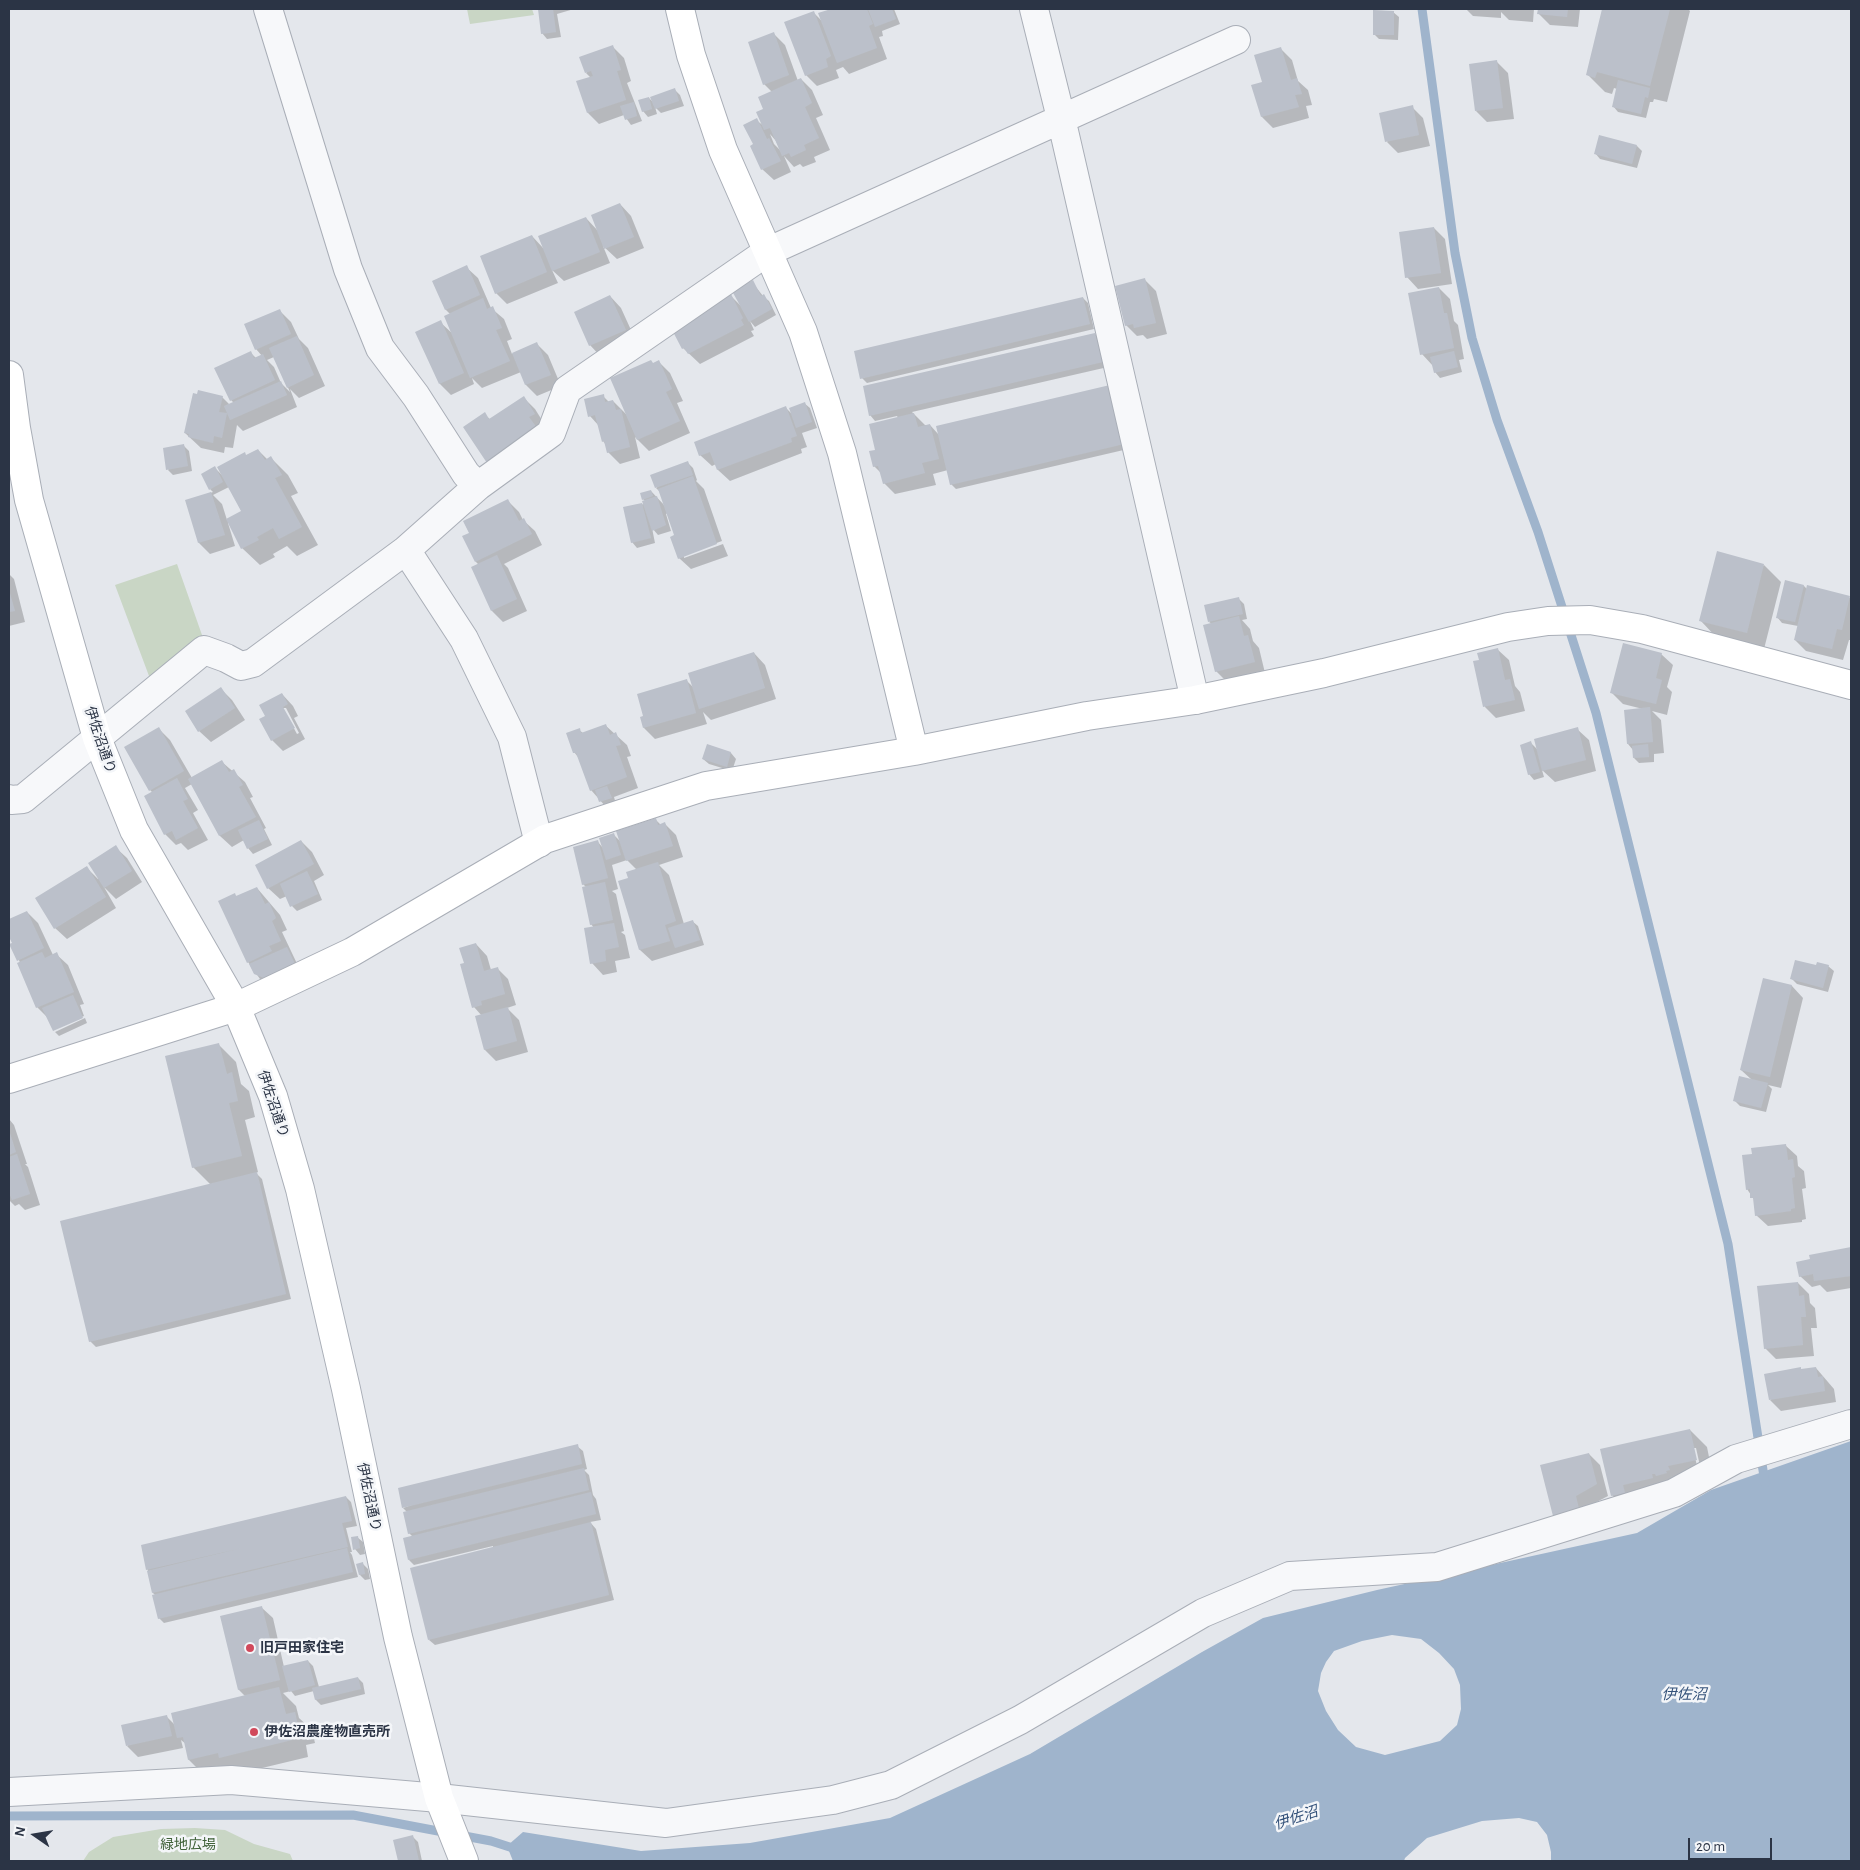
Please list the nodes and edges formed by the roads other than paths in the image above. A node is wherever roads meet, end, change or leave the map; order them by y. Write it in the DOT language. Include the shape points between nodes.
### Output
graph roads {
  1 [pos="268,9"];
  2 [pos="680,9"];
  3 [pos="1034,9"];
  4 [pos="1236,40"];
  5 [pos="1061,118"];
  6 [pos="767,252"];
  7 [pos="9,375"];
  8 [pos="12,428"];
  9 [pos="478,486"];
  10 [pos="406,550"];
  11 [pos="1851,685"];
  12 [pos="1195,700"];
  13 [pos="97,738"];
  14 [pos="914,751"];
  15 [pos="9,799"];
  16 [pos="539,842"];
  17 [pos="236,1007"];
  18 [pos="9,1079"];
  19 [pos="1851,1424"];
  20 [pos="9,1792"];
  21 [pos="439,1798"];
  22 [pos="464,1861"];
  1 -- 9 [label="street" via="348,269 380,348 416,396 466,474"];
  2 -- 6 [label="street" via="691,55 723,150"];
  3 -- 5 [label="street"];
  4 -- 5 [label="street"];
  5 -- 6 [label="street"];
  5 -- 12 [label="street"];
  6 -- 9 [label="street" via="566,390 550,433"];
  6 -- 14 [label="street" via="803,332 842,453"];
  7 -- 8 [label="street, 伊佐沼通り"];
  8 -- 13 [label="street, 伊佐沼通り" via="29,500"];
  9 -- 10 [label="street"];
  10 -- 13 [label="street" via="253,662 241,666 204,650"];
  10 -- 16 [label="street" via="464,639 512,737"];
  11 -- 12 [label="street" via="1642,629 1590,620 1548,621 1508,627 1324,673"];
  12 -- 14 [label="street" via="1087,716"];
  13 -- 15 [label="street" via="23,799"];
  13 -- 17 [label="street, 伊佐沼通り" via="134,830"];
  14 -- 16 [label="street" via="706,786"];
  16 -- 17 [label="street" via="352,952"];
  17 -- 18 [label="street"];
  17 -- 21 [label="street, 伊佐沼通り" via="273,1096 300,1189 398,1638"];
  19 -- 21 [label="street" via="1736,1459 1674,1493 1437,1567 1290,1576 1203,1613 1020,1720 891,1785 834,1800 666,1823"];
  20 -- 21 [label="street" via="231,1780"];
  21 -- 22 [label="street, 伊佐沼通り"];
}
